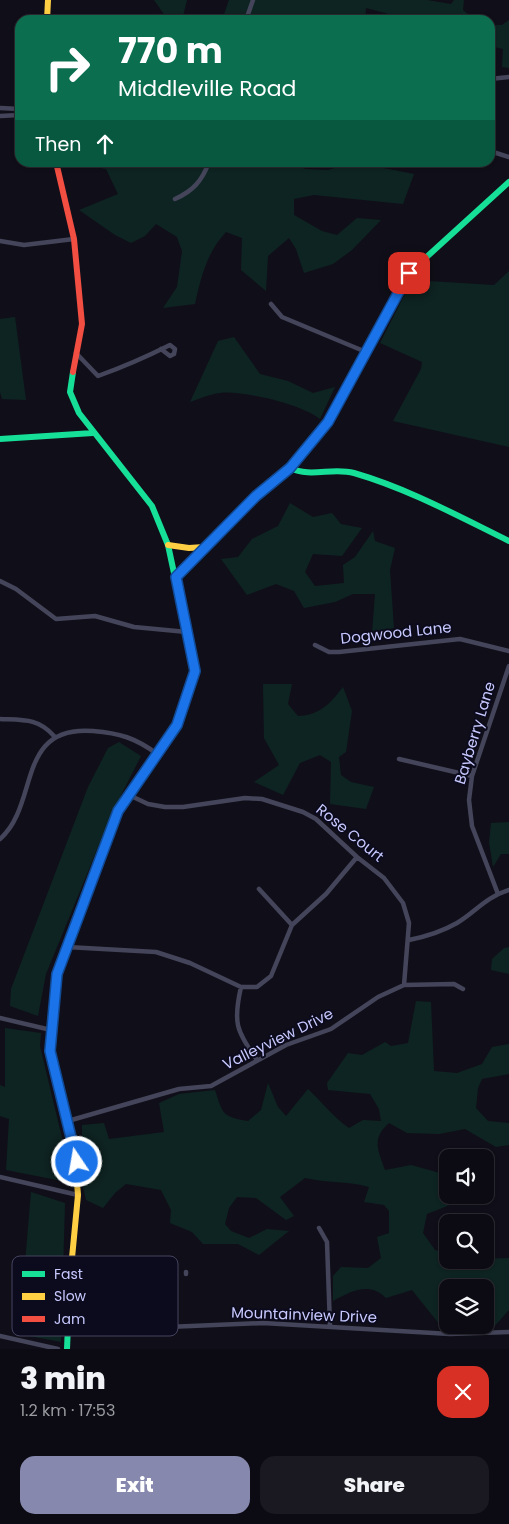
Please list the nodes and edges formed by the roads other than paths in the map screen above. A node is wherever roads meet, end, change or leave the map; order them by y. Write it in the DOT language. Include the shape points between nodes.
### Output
graph roads {
  1 [pos="48,0"];
  2 [pos="254,0"];
  3 [pos="47,15"];
  4 [pos="248,15"];
  5 [pos="509,77"];
  6 [pos="495,78"];
  7 [pos="0,108"];
  8 [pos="15,109"];
  9 [pos="15,115"];
  10 [pos="0,116"];
  11 [pos="495,153"];
  12 [pos="509,157"];
  13 [pos="57,167"];
  14 [pos="207,167"];
  15 [pos="509,182"];
  16 [pos="175,199"];
  17 [pos="74,239"];
  18 [pos="0,241"];
  19 [pos="271,304"];
  20 [pos="161,349"];
  21 [pos="366,352"];
  22 [pos="76,353"];
  23 [pos="93,432"];
  24 [pos="0,439"];
  25 [pos="290,468"];
  26 [pos="509,541"];
  27 [pos="168,545"];
  28 [pos="204,547"];
  29 [pos="176,577"];
  30 [pos="0,581"];
  31 [pos="187,632"];
  32 [pos="315,645"];
  33 [pos="509,651"];
  34 [pos="509,666"];
  35 [pos="0,719"];
  36 [pos="54,736"];
  37 [pos="157,754"];
  38 [pos="399,759"];
  39 [pos="472,776"];
  40 [pos="129,796"];
  41 [pos="0,838"];
  42 [pos="356,857"];
  43 [pos="259,889"];
  44 [pos="509,890"];
  45 [pos="498,894"];
  46 [pos="292,925"];
  47 [pos="409,940"];
  48 [pos="67,947"];
  49 [pos="404,984"];
  50 [pos="241,987"];
  51 [pos="463,989"];
  52 [pos="0,1018"];
  53 [pos="52,1030"];
  54 [pos="257,1060"];
  55 [pos="68,1121"];
  56 [pos="0,1178"];
  57 [pos="78,1195"];
  58 [pos="319,1228"];
  59 [pos="71,1256"];
  60 [pos="330,1326"];
  61 [pos="178,1327"];
  62 [pos="509,1332"];
  63 [pos="0,1336"];
  64 [pos="68,1336"];
  65 [pos="58,1349"];
  66 [pos="67,1349"];
  1 -- 3 [label="main road"];
  2 -- 4 [label="street"];
  5 -- 6 [label="street"];
  7 -- 8 [label="street"];
  9 -- 10 [label="street"];
  11 -- 12 [label="street"];
  13 -- 17 [label="main road"];
  14 -- 16 [label="street" via="195,187"];
  15 -- 21 [label="main road" via="409,273"];
  17 -- 18 [label="street" via="24,245"];
  17 -- 22 [label="main road" via="82,324"];
  19 -- 21 [label="street" via="282,317"];
  20 -- 22 [label="street" via="98,376"];
  21 -- 25 [label="main road" via="328,422"];
  22 -- 23 [label="main road" via="70,392 79,413"];
  23 -- 24 [label="main road"];
  23 -- 27 [label="main road" via="152,506"];
  25 -- 26 [label="main road" via="302,474 345,472 370,478 413,493"];
  25 -- 28 [label="main road"];
  27 -- 28 [label="main road"];
  27 -- 29 [label="main road"];
  28 -- 29 [label="main road"];
  29 -- 31 [label="main road"];
  30 -- 31 [label="street" via="56,619 95,616 134,627"];
  31 -- 37 [label="main road" via="195,671 177,725"];
  32 -- 33 [label="street, Dogwood Lane" via="329,652 340,652 460,639"];
  34 -- 39 [label="street, Bayberry Lane"];
  35 -- 36 [label="street" via="32,721 46,727"];
  36 -- 37 [label="street" via="83,730 117,733 142,742"];
  36 -- 41 [label="street" via="42,751 15,817"];
  37 -- 40 [label="main road"];
  38 -- 39 [label="street"];
  39 -- 45 [label="street, Bayberry Lane" via="469,800 472,826"];
  40 -- 42 [label="street, Rose Court" via="165,807 262,799 316,819"];
  40 -- 48 [label="main road" via="118,811"];
  42 -- 46 [label="street" via="326,894"];
  42 -- 47 [label="street, Rose Court" via="384,878 403,903 409,923"];
  43 -- 46 [label="street"];
  44 -- 45 [label="street"];
  45 -- 47 [label="street" via="483,901 457,923"];
  46 -- 50 [label="street" via="271,976 257,987"];
  47 -- 49 [label="street, Rose Court"];
  48 -- 50 [label="street" via="156,952 190,963"];
  48 -- 53 [label="main road" via="57,974"];
  49 -- 51 [label="street, Valleyview Drive" via="454,984"];
  49 -- 54 [label="street, Valleyview Drive" via="378,996 331,1029 286,1045"];
  50 -- 54 [label="street" via="235,1020 241,1039"];
  52 -- 53 [label="street"];
  53 -- 55 [label="main road" via="50,1051"];
  54 -- 55 [label="street, Valleyview Drive" via="211,1086 179,1089"];
  55 -- 57 [label="main road" via="77,1162"];
  56 -- 57 [label="street"];
  57 -- 59 [label="main road"];
  58 -- 60 [label="street" via="327,1242"];
  60 -- 61 [label="street, Mountainview Drive" via="263,1323"];
  60 -- 62 [label="street, Mountainview Drive" via="450,1334"];
  63 -- 65 [label="street"];
  64 -- 66 [label="main road"];
}
